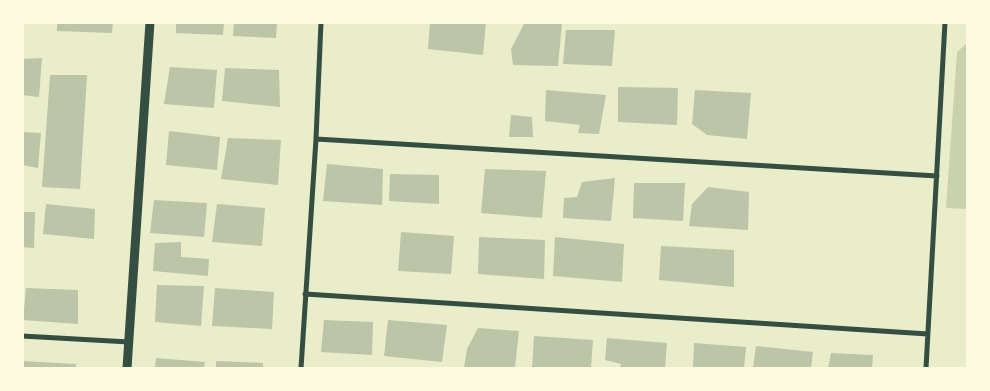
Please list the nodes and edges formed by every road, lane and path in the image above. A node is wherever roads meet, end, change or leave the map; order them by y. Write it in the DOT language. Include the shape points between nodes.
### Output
graph roads {
  1 [pos="150,22"];
  2 [pos="321,22"];
  3 [pos="945,22"];
  4 [pos="316,139"];
  5 [pos="937,176"];
  6 [pos="305,294"];
  7 [pos="928,334"];
  8 [pos="22,336"];
  9 [pos="129,342"];
  10 [pos="127,368"];
  11 [pos="301,368"];
  12 [pos="926,368"];
  1 -- 9 [label="street"];
  2 -- 4 [label="street"];
  3 -- 5 [label="street"];
  4 -- 5 [label="street"];
  4 -- 6 [label="street"];
  5 -- 7 [label="street"];
  6 -- 7 [label="street"];
  6 -- 11 [label="street"];
  7 -- 12 [label="street"];
  8 -- 9 [label="street"];
  9 -- 10 [label="street"];
}
